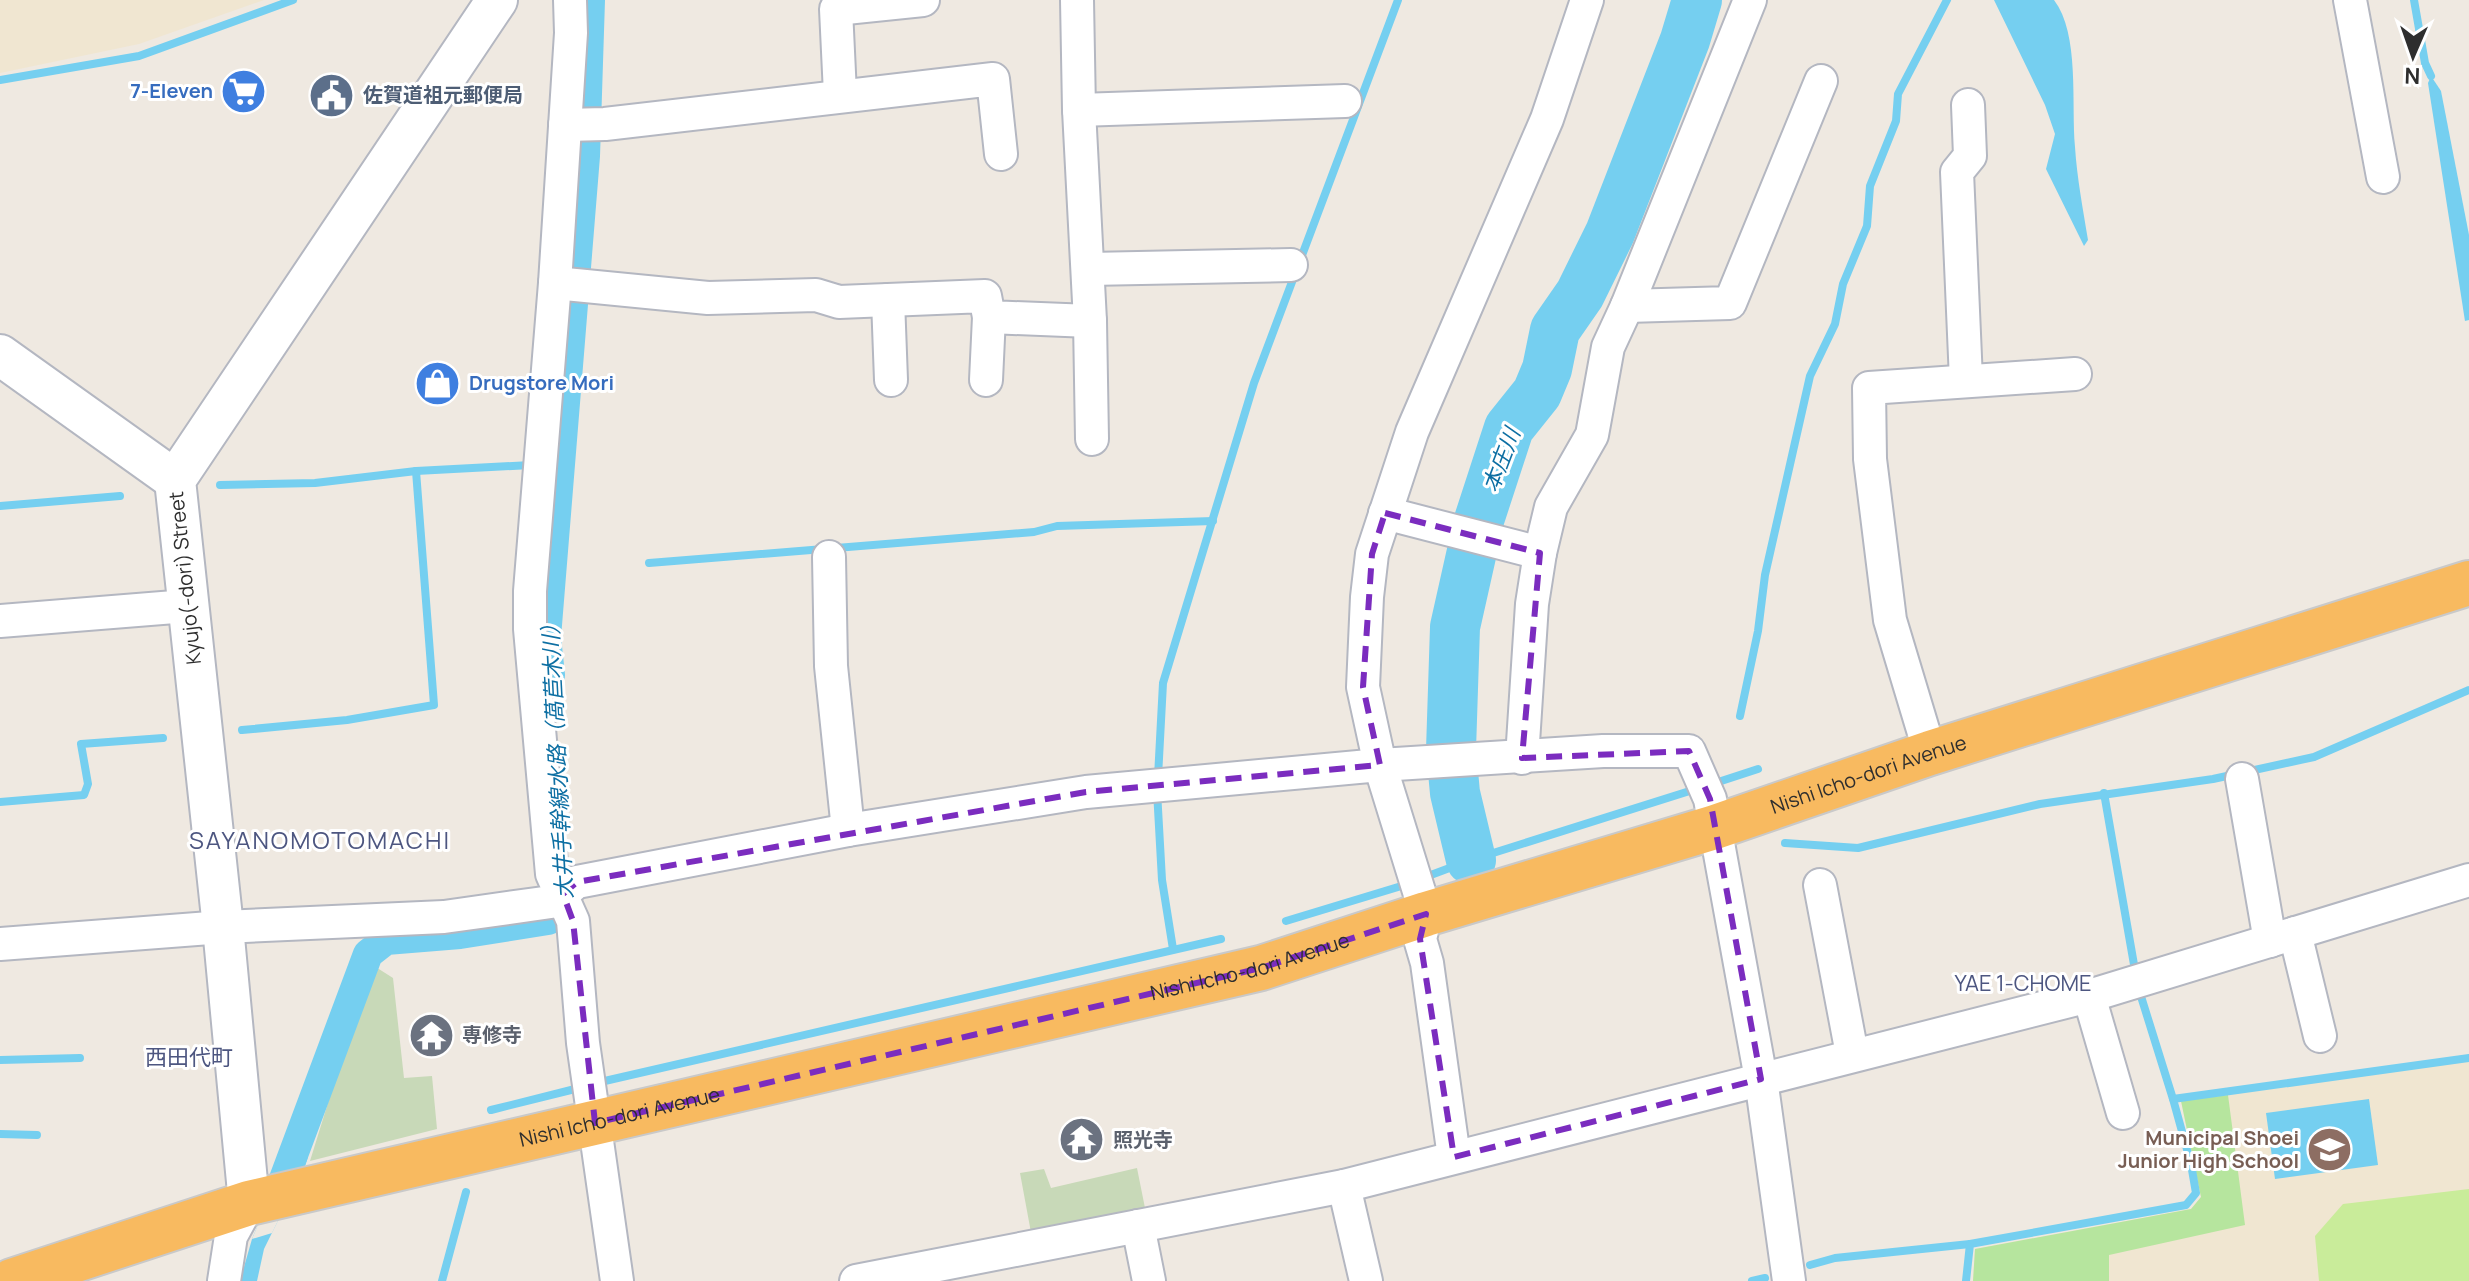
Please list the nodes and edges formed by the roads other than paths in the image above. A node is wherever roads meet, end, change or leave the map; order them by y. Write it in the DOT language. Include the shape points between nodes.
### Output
graph roads {
  1 [pos="497,0"];
  2 [pos="570,0"];
  3 [pos="923,0"];
  4 [pos="1077,0"];
  5 [pos="1587,0"];
  6 [pos="1750,0"];
  7 [pos="2350,0"];
  8 [pos="1821,81"];
  9 [pos="840,94"];
  10 [pos="1345,101"];
  11 [pos="1968,105"];
  12 [pos="1079,110"];
  13 [pos="582,125"];
  14 [pos="1001,154"];
  15 [pos="2383,177"];
  16 [pos="1291,265"];
  17 [pos="1089,269"];
  18 [pos="571,284"];
  19 [pos="888,300"];
  20 [pos="1627,306"];
  21 [pos="989,317"];
  22 [pos="1090,321"];
  23 [pos="0,355"];
  24 [pos="2075,374"];
  25 [pos="891,380"];
  26 [pos="986,380"];
  27 [pos="1966,380"];
  28 [pos="1092,439"];
  29 [pos="175,480"];
  30 [pos="1385,513"];
  31 [pos="1540,553"];
  32 [pos="829,557"];
  33 [pos="2469,583"];
  34 [pos="187,606"];
  35 [pos="0,621"];
  36 [pos="1930,753"];
  37 [pos="1522,758"];
  38 [pos="1380,765"];
  39 [pos="2242,779"];
  40 [pos="1709,802"];
  41 [pos="848,830"];
  42 [pos="2469,880"];
  43 [pos="1820,885"];
  44 [pos="1419,893"];
  45 [pos="564,897"];
  46 [pos="223,927"];
  47 [pos="2282,937"];
  48 [pos="0,944"];
  49 [pos="2089,996"];
  50 [pos="2320,1036"];
  51 [pos="1852,1054"];
  52 [pos="1761,1079"];
  53 [pos="592,1097"];
  54 [pos="2123,1113"];
  55 [pos="1454,1157"];
  56 [pos="1344,1186"];
  57 [pos="249,1203"];
  58 [pos="1138,1226"];
  59 [pos="12,1281"];
  60 [pos="224,1281"];
  61 [pos="617,1281"];
  62 [pos="856,1281"];
  63 [pos="1149,1281"];
  64 [pos="1366,1281"];
  65 [pos="1789,1281"];
  1 -- 29 [label="street, Kyujo(-dori) Street"];
  2 -- 13 [label="street"];
  3 -- 9 [label="street" via="836,9"];
  4 -- 12 [label="street"];
  5 -- 30 [label="street" via="1547,119 1412,432"];
  6 -- 20 [label="street"];
  7 -- 15 [label="street"];
  8 -- 20 [label="street" via="1730,303"];
  9 -- 13 [label="street"];
  9 -- 14 [label="street" via="993,79"];
  10 -- 12 [label="street"];
  11 -- 27 [label="street" via="1970,156 1957,172"];
  12 -- 17 [label="street"];
  13 -- 18 [label="street"];
  16 -- 17 [label="street"];
  17 -- 22 [label="street"];
  18 -- 19 [label="street" via="708,298 816,295 839,302"];
  18 -- 45 [label="street" via="533,547 530,629 552,874"];
  19 -- 21 [label="street" via="985,296"];
  19 -- 25 [label="street"];
  20 -- 31 [label="street" via="1608,347 1592,435 1551,507"];
  21 -- 22 [label="street"];
  21 -- 26 [label="street"];
  22 -- 28 [label="street"];
  23 -- 29 [label="street"];
  24 -- 27 [label="street"];
  27 -- 36 [label="street" via="1869,388 1870,459 1890,620"];
  29 -- 34 [label="street, Kyujo(-dori) Street"];
  30 -- 31 [label="street"];
  30 -- 38 [label="street" via="1372,554 1363,687"];
  31 -- 37 [label="street"];
  32 -- 41 [label="street" via="831,666"];
  33 -- 36 [label="highway, Nishi Icho-dori Avenue"];
  34 -- 35 [label="street"];
  34 -- 46 [label="street, Kyujo(-dori) Street"];
  36 -- 40 [label="highway, Nishi Icho-dori Avenue"];
  37 -- 38 [label="street"];
  37 -- 40 [label="street" via="1689,751"];
  38 -- 41 [label="street" via="1086,792"];
  38 -- 44 [label="street"];
  39 -- 47 [label="street"];
  40 -- 44 [label="highway, Nishi Icho-dori Avenue"];
  40 -- 52 [label="street"];
  41 -- 45 [label="street"];
  42 -- 47 [label="street"];
  43 -- 51 [label="street"];
  44 -- 53 [label="highway, Nishi Icho-dori Avenue" via="1261,968"];
  44 -- 55 [label="street" via="1420,939"];
  45 -- 46 [label="street" via="444,917"];
  45 -- 53 [label="street"];
  46 -- 48 [label="street"];
  46 -- 57 [label="street, Kyujo(-dori) Street"];
  47 -- 49 [label="street"];
  47 -- 50 [label="street"];
  49 -- 51 [label="street"];
  49 -- 54 [label="street"];
  51 -- 52 [label="street"];
  52 -- 55 [label="street"];
  52 -- 65 [label="street"];
  53 -- 57 [label="highway, Nishi Icho-dori Avenue" via="306,1190"];
  53 -- 61 [label="street"];
  55 -- 56 [label="street"];
  56 -- 58 [label="street"];
  56 -- 64 [label="street"];
  57 -- 59 [label="highway, Nishi Icho-dori Avenue"];
  57 -- 60 [label="street" via="231,1236"];
  58 -- 62 [label="street"];
  58 -- 63 [label="street"];
}
